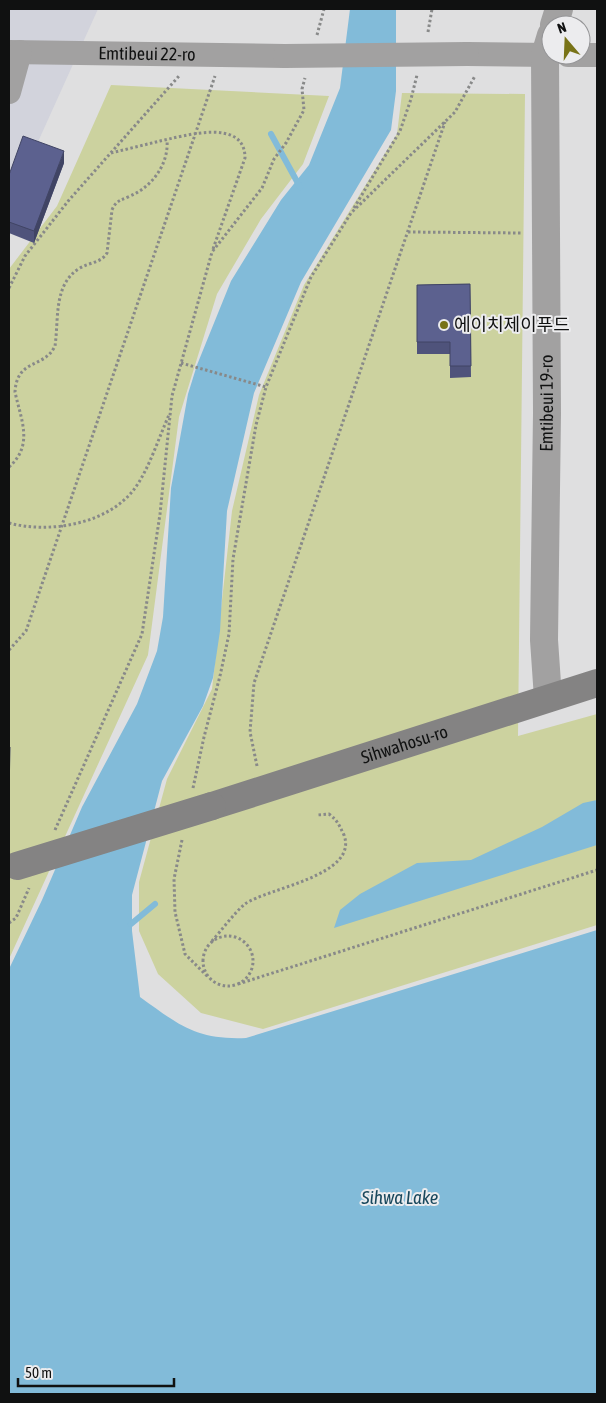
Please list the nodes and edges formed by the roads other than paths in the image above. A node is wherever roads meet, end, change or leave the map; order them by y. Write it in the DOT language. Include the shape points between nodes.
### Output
graph roads {
  1 [pos="541,51"];
  2 [pos="14,52"];
  3 [pos="553,65"];
  4 [pos="9,92"];
  5 [pos="597,682"];
  6 [pos="548,698"];
  7 [pos="19,872"];
  1 -- 2 [label="street, Emtibeui 22-ro, bridge" via="285,56"];
  2 -- 4 [label="street"];
  3 -- 6 [label="street, Emtibeui 19-ro" via="546,233 544,640"];
  5 -- 6 [label="main road, Sihwahosu-ro"];
  6 -- 7 [label="main road, Sihwahosu-ro, bridge" via="202,800"];
}
